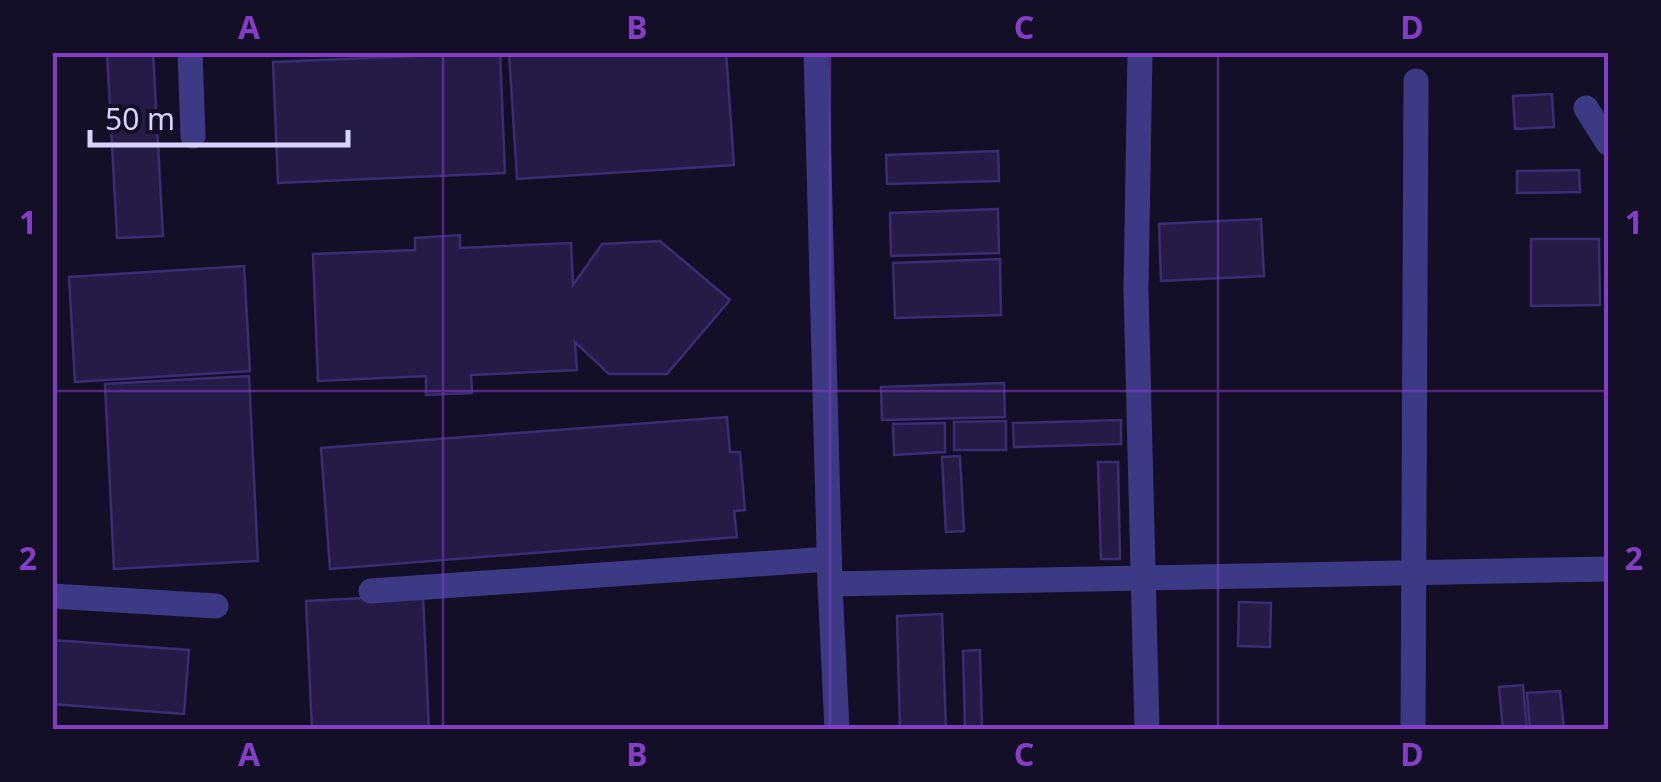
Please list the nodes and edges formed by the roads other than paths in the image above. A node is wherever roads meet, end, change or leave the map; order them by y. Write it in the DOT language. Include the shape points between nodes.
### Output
graph roads {
  1 [pos="190,52"];
  2 [pos="816,52"];
  3 [pos="1140,52"];
  4 [pos="1416,81"];
  5 [pos="1586,108"];
  6 [pos="192,136"];
  7 [pos="1608,144"];
  8 [pos="1608,569"];
  9 [pos="829,572"];
  10 [pos="1413,572"];
  11 [pos="1145,577"];
  12 [pos="372,591"];
  13 [pos="52,596"];
  14 [pos="216,606"];
  15 [pos="837,730"];
  16 [pos="1147,730"];
  17 [pos="1414,730"];
  1 -- 6 [label="street"];
  2 -- 9 [label="street"];
  3 -- 11 [label="street" via="1136,290"];
  4 -- 10 [label="street"];
  5 -- 7 [label="street"];
  8 -- 10 [label="street"];
  9 -- 11 [label="street"];
  9 -- 12 [label="street"];
  9 -- 15 [label="street"];
  10 -- 11 [label="street"];
  10 -- 17 [label="street"];
  11 -- 16 [label="street"];
  13 -- 14 [label="street"];
}
